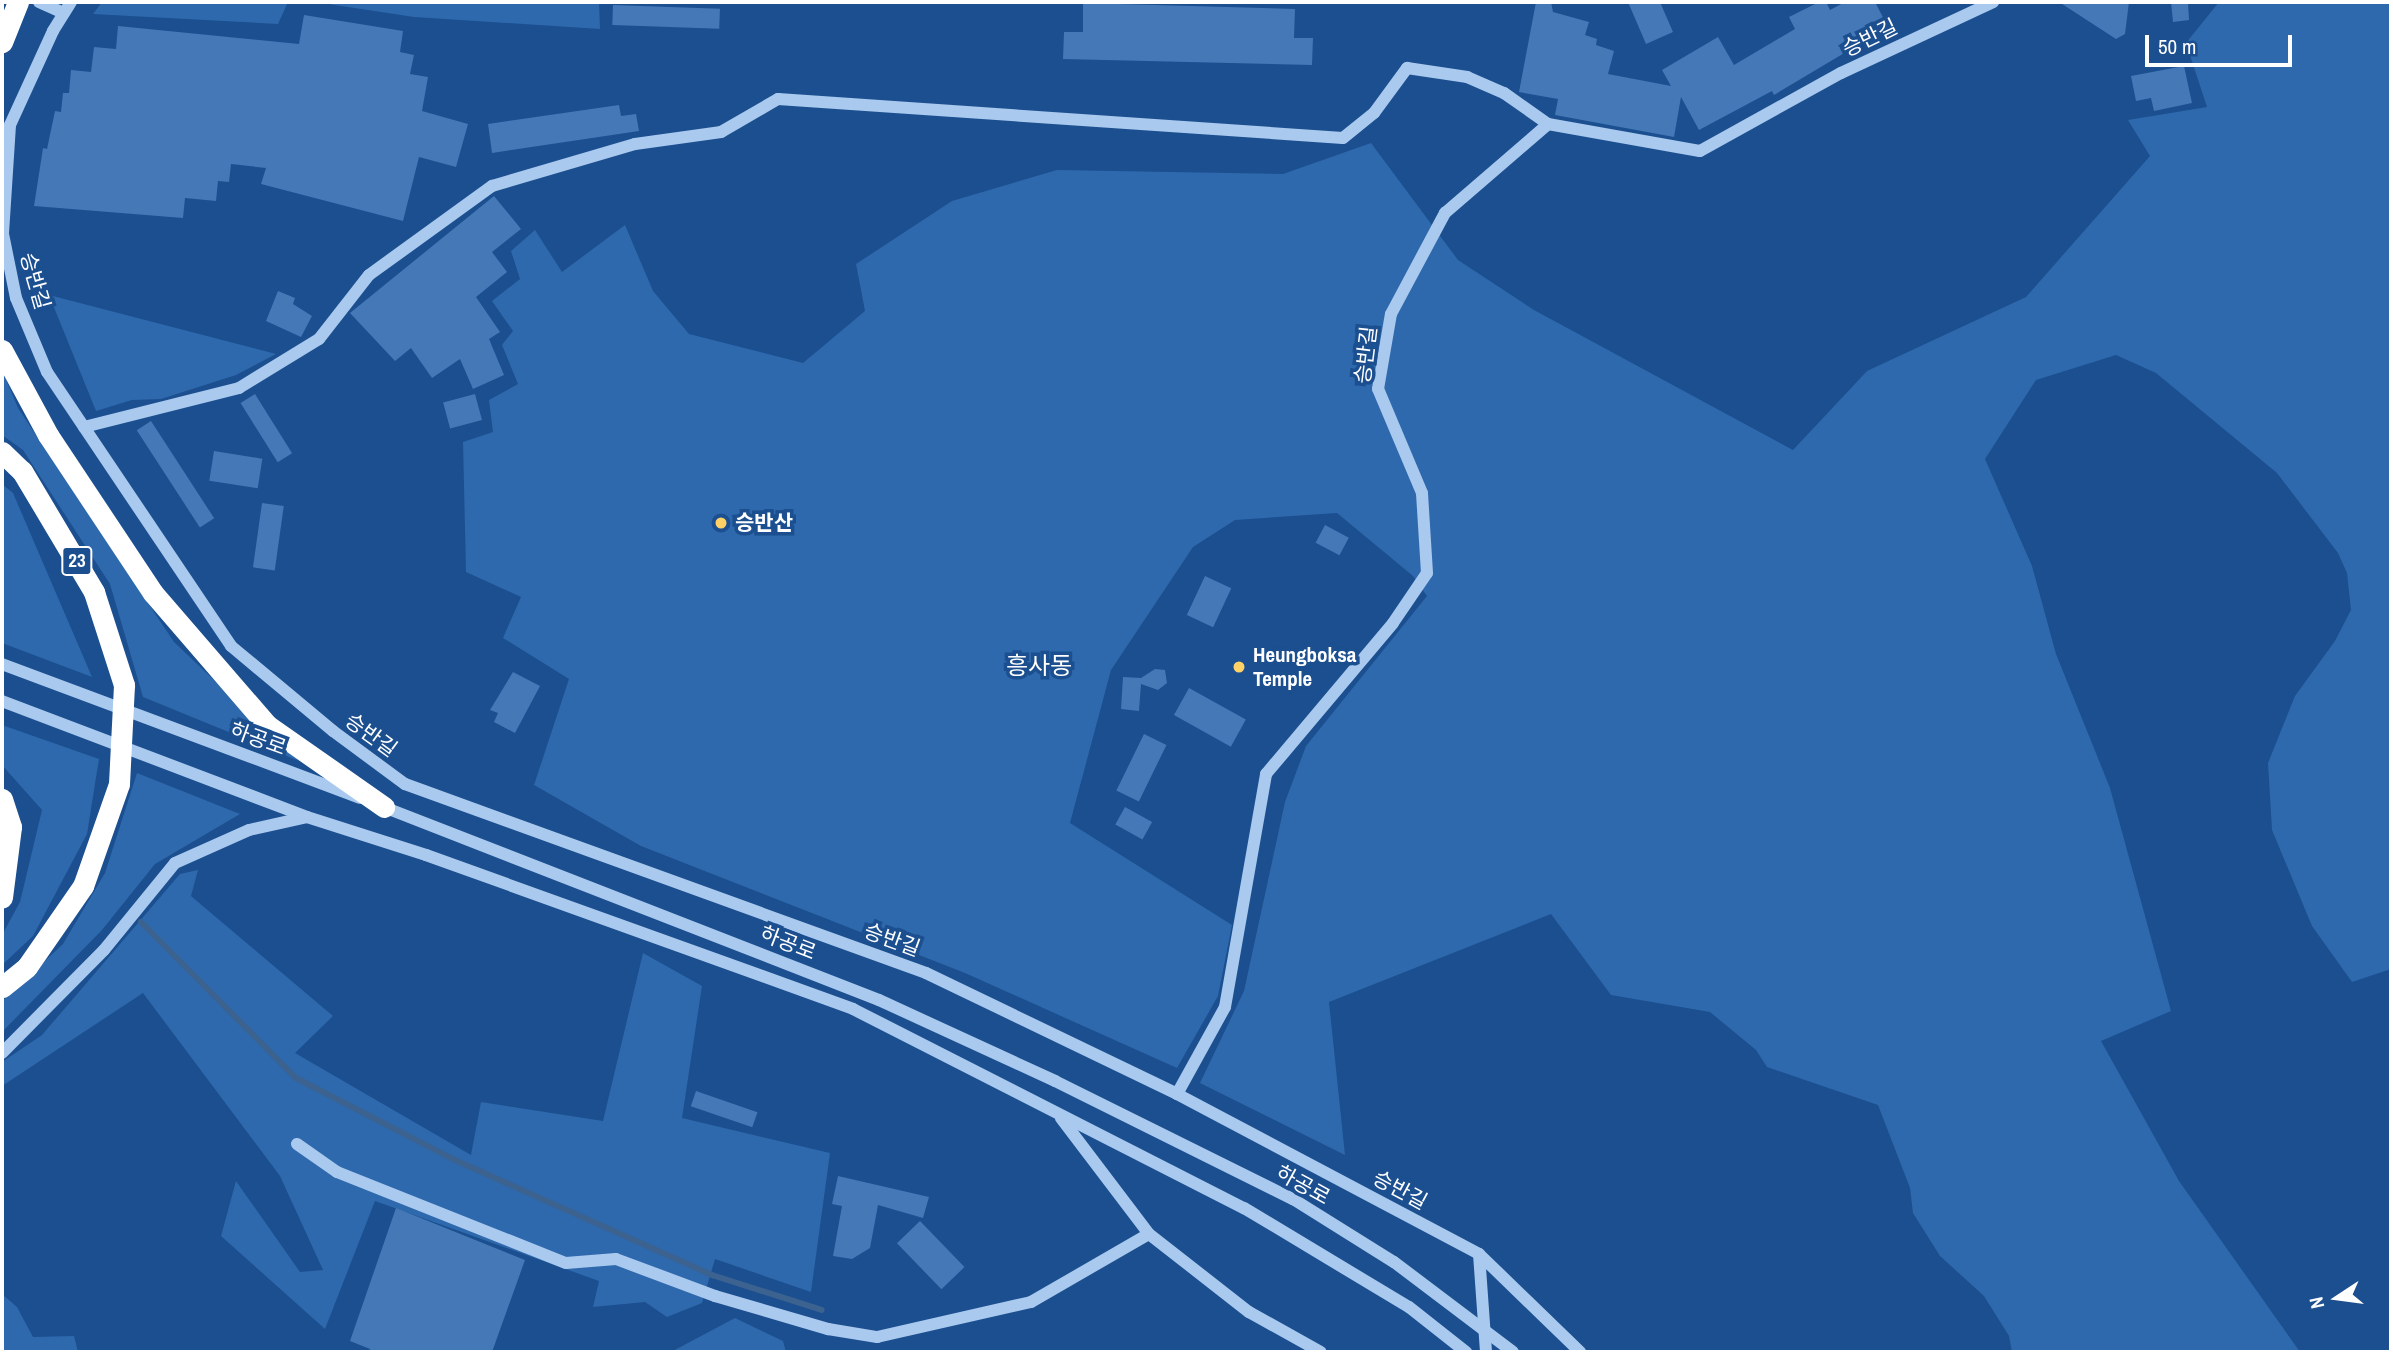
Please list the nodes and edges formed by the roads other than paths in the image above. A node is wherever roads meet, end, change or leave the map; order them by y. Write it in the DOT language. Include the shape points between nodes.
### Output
graph roads {
  1 [pos="18,2"];
  2 [pos="39,2"];
  3 [pos="1993,2"];
  4 [pos="68,7"];
  5 [pos="2,42"];
  6 [pos="1548,124"];
  7 [pos="2,350"];
  8 [pos="83,427"];
  9 [pos="2,452"];
  10 [pos="2,664"];
  11 [pos="2,701"];
  12 [pos="2,799"];
  13 [pos="384,807"];
  14 [pos="307,817"];
  15 [pos="2,897"];
  16 [pos="2,987"];
  17 [pos="2,1054"];
  18 [pos="1177,1094"];
  19 [pos="1059,1115"];
  20 [pos="297,1144"];
  21 [pos="1149,1234"];
  22 [pos="1479,1254"];
  23 [pos="1321,1352"];
  24 [pos="1466,1352"];
  25 [pos="1486,1352"];
  26 [pos="1513,1352"];
  27 [pos="1580,1352"];
  1 -- 5 [label="highway"];
  2 -- 4 [label="street"];
  3 -- 6 [label="street, 승반길" via="1841,74 1700,151"];
  4 -- 8 [label="street, 승반길" via="10,125 3,234 16,298 42,360"];
  6 -- 8 [label="street" via="1504,93 1467,77 1407,68 1374,113 1343,138 778,99 721,132 635,144 492,187 369,275 319,339 239,388"];
  6 -- 18 [label="street, 승반길" via="1445,213 1391,314 1378,390 1422,493 1427,573 1393,623 1266,774 1225,1007"];
  7 -- 13 [label="highway" via="48,435 170,612 267,725"];
  8 -- 18 [label="street, 승반길" via="231,646 333,732 405,783 926,973"];
  9 -- 16 [label="highway, 23" via="22,471 94,592 124,685 115,803 83,886 27,967"];
  10 -- 13 [label="street, 하공로"];
  11 -- 14 [label="street, 하공로"];
  12 -- 15 [label="highway" via="11,827"];
  13 -- 26 [label="street, 하공로" via="879,1000 1293,1199"];
  14 -- 17 [label="street" via="249,830 175,863 104,950"];
  14 -- 19 [label="street, 하공로" via="426,855 853,1009"];
  18 -- 22 [label="street, 승반길"];
  19 -- 21 [label="street"];
  19 -- 24 [label="street, 하공로" via="1244,1208 1409,1307"];
  20 -- 21 [label="street" via="337,1172 566,1264 617,1259 715,1296 828,1329 877,1337 1031,1303"];
  21 -- 23 [label="street" via="1249,1312"];
  22 -- 25 [label="street"];
  22 -- 27 [label="street, 승반길"];
}
